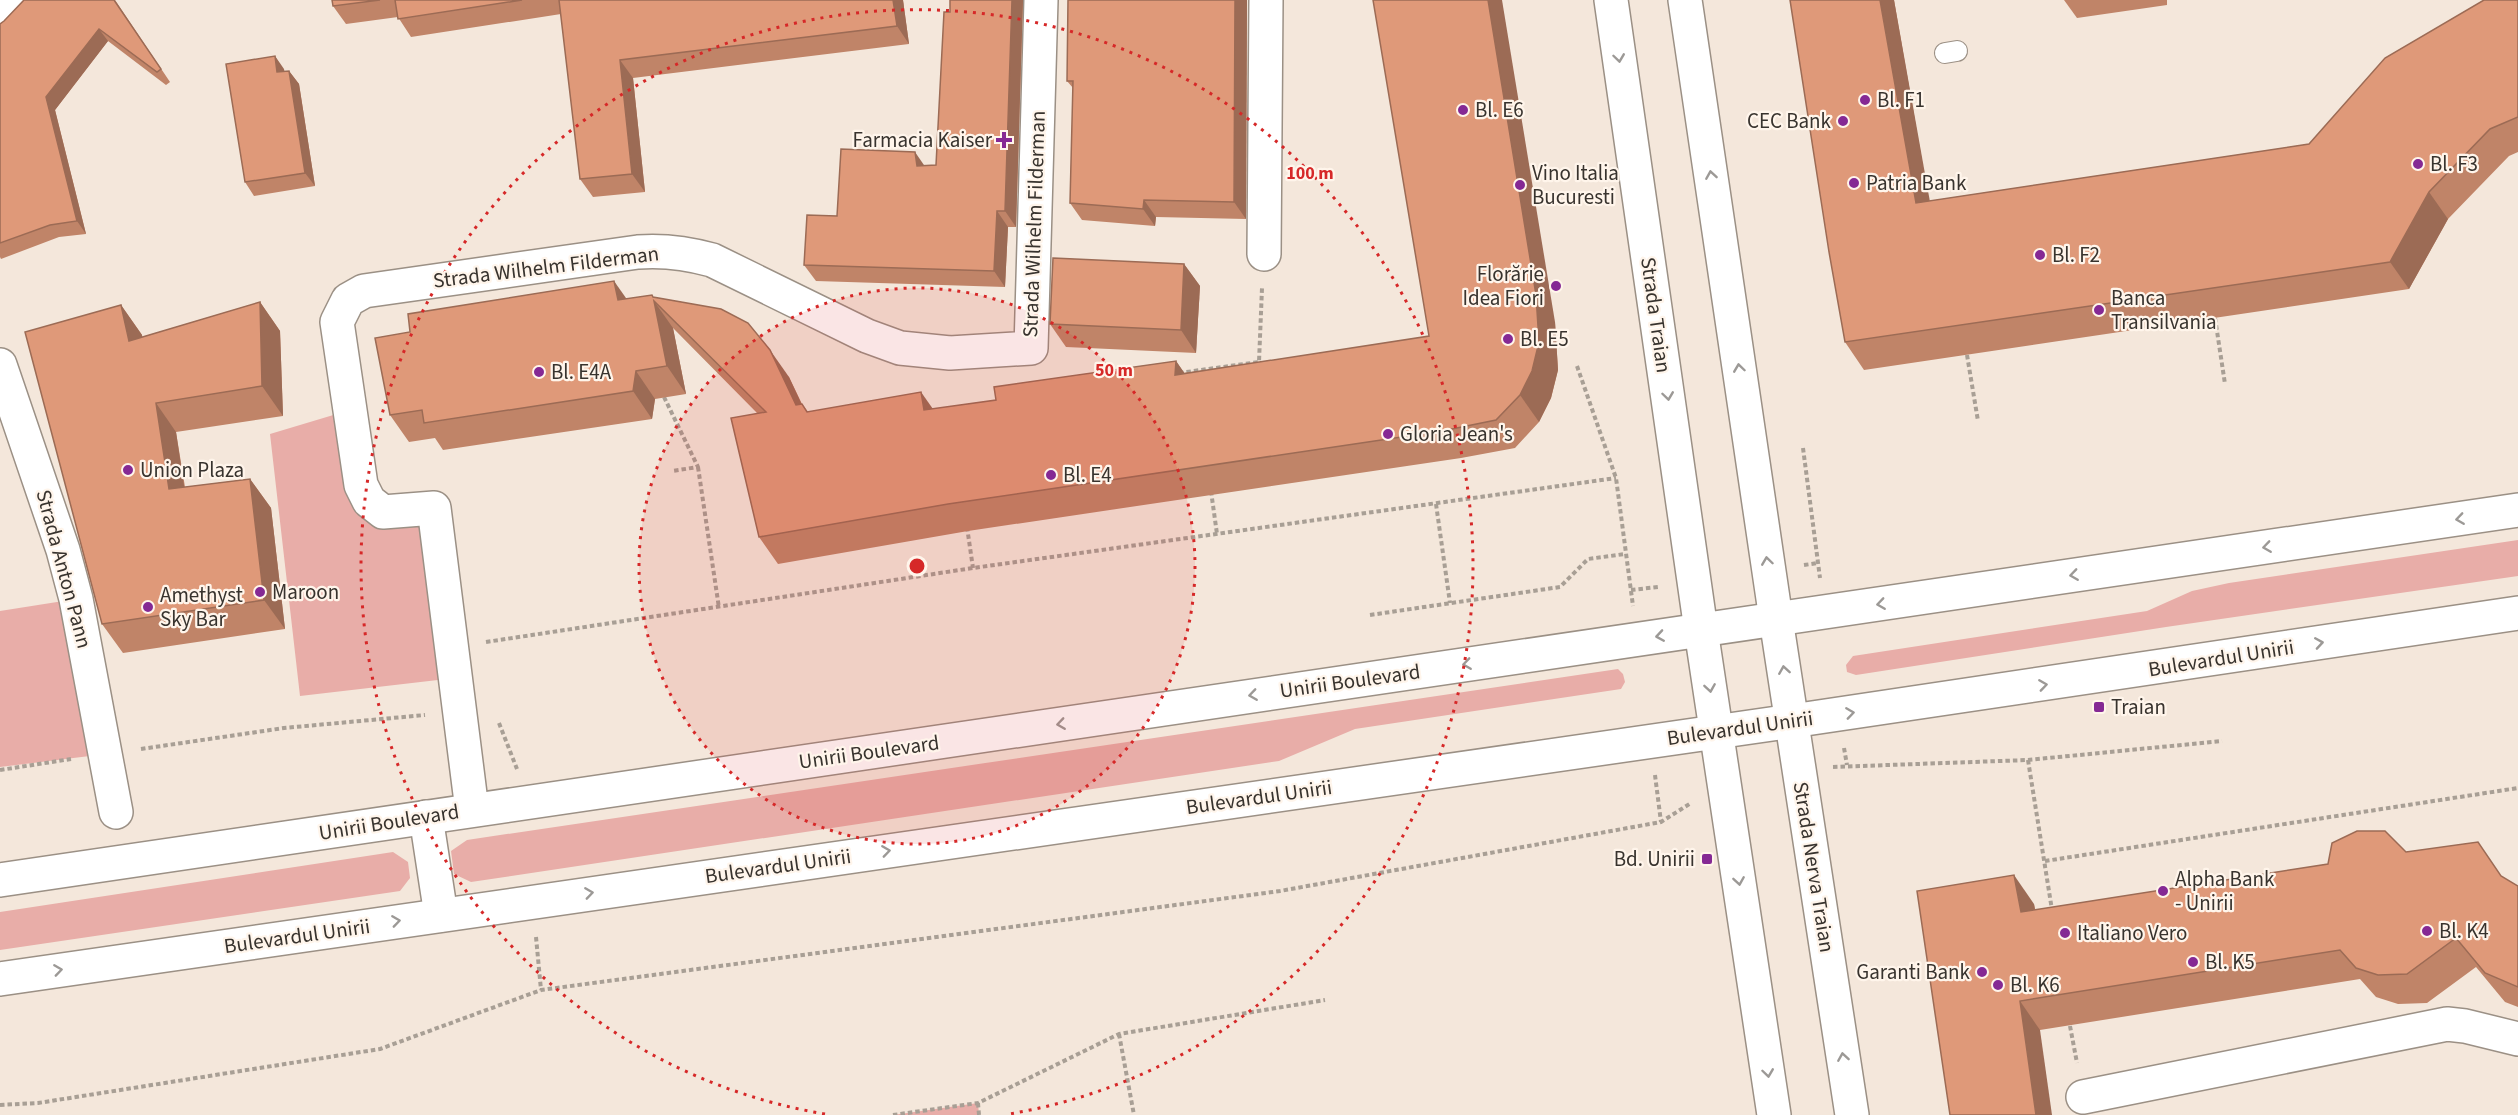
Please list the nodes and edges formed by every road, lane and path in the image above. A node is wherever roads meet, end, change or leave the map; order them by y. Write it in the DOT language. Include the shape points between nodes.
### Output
graph roads {
  1 [pos="19,0"];
  2 [pos="1041,0"];
  3 [pos="1266,0"];
  4 [pos="1611,0"];
  5 [pos="1685,0"];
  6 [pos="0,21"];
  7 [pos="1264,254"];
  8 [pos="2215,318"];
  9 [pos="1967,355"];
  10 [pos="1577,366"];
  11 [pos="0,367"];
  12 [pos="1193,371"];
  13 [pos="1171,375"];
  14 [pos="1195,381"];
  15 [pos="2225,384"];
  16 [pos="664,397"];
  17 [pos="1978,421"];
  18 [pos="1803,448"];
  19 [pos="698,467"];
  20 [pos="672,471"];
  21 [pos="1616,478"];
  22 [pos="1209,482"];
  23 [pos="1436,504"];
  24 [pos="2518,510"];
  25 [pos="966,520"];
  26 [pos="1217,534"];
  27 [pos="1626,554"];
  28 [pos="973,568"];
  29 [pos="1450,603"];
  30 [pos="719,608"];
  31 [pos="1824,612"];
  32 [pos="2518,613"];
  33 [pos="1370,615"];
  34 [pos="1776,619"];
  35 [pos="1701,630"];
  36 [pos="1637,640"];
  37 [pos="488,652"];
  38 [pos="460,712"];
  39 [pos="1792,721"];
  40 [pos="284,728"];
  41 [pos="1717,732"];
  42 [pos="1651,741"];
  43 [pos="2222,741"];
  44 [pos="2028,759"];
  45 [pos="1800,771"];
  46 [pos="1724,782"];
  47 [pos="2518,788"];
  48 [pos="522,803"];
  49 [pos="472,810"];
  50 [pos="116,812"];
  51 [pos="426,817"];
  52 [pos="1661,822"];
  53 [pos="2045,861"];
  54 [pos="0,879"];
  55 [pos="533,902"];
  56 [pos="441,915"];
  57 [pos="2052,917"];
  58 [pos="0,979"];
  59 [pos="541,990"];
  60 [pos="1325,1000"];
  61 [pos="1119,1034"];
  62 [pos="2518,1039"];
  63 [pos="2083,1097"];
  64 [pos="978,1103"];
  65 [pos="0,1105"];
  66 [pos="893,1115"];
  67 [pos="980,1115"];
  68 [pos="1134,1115"];
  69 [pos="1774,1115"];
  70 [pos="1852,1115"];
  1 -- 6 [label="main road"];
  2 -- 38 [label="main road, Strada Wilhelm Filderman" via="1031,348 950,353 900,348 867,336 712,260 664,250 364,291 348,300 337,322 361,485 369,501 383,512 434,508"];
  3 -- 7 [label="main road"];
  4 -- 35 [label="main road, Strada Traian, one-way"];
  34 -- 5 [label="main road, one-way"];
  7 -- 12 [label="path" via="1259,362"];
  8 -- 15 [label="path"];
  9 -- 17 [label="path"];
  10 -- 21 [label="path"];
  11 -- 50 [label="main road, Strada Anton Pann" via="76,599"];
  12 -- 13 [label="path"];
  12 -- 14 [label="path"];
  16 -- 19 [label="path"];
  18 -- 31 [label="path"];
  19 -- 20 [label="path"];
  19 -- 30 [label="path"];
  21 -- 23 [label="path"];
  21 -- 27 [label="path"];
  22 -- 26 [label="path"];
  23 -- 26 [label="path"];
  23 -- 29 [label="path"];
  24 -- 31 [label="main road, one-way"];
  25 -- 28 [label="path"];
  26 -- 28 [label="path"];
  27 -- 29 [label="path" via="1588,559 1560,587"];
  27 -- 36 [label="path"];
  28 -- 30 [label="path"];
  29 -- 33 [label="path"];
  30 -- 37 [label="path" via="486,641"];
  31 -- 34 [label="main road"];
  39 -- 32 [label="main road, Bulevardul Unirii, one-way"];
  34 -- 35 [label="main road"];
  39 -- 34 [label="main road, Strada Nerva Traian, one-way"];
  35 -- 36 [label="main road, Unirii Boulevard, one-way"];
  35 -- 41 [label="main road, one-way"];
  36 -- 48 [label="main road, Unirii Boulevard, one-way"];
  38 -- 40 [label="path"];
  38 -- 48 [label="path" via="494,706 519,775"];
  38 -- 49 [label="main road, Strada Wilhelm Filderman"];
  39 -- 41 [label="main road, Bulevardul Unirii"];
  39 -- 45 [label="main road, Strada Nerva Traian"];
  41 -- 42 [label="main road, Bulevardul Unirii"];
  41 -- 46 [label="main road"];
  42 -- 52 [label="path"];
  55 -- 42 [label="main road, Bulevardul Unirii, one-way"];
  43 -- 44 [label="path"];
  44 -- 45 [label="path" via="1846,765"];
  44 -- 53 [label="path"];
  70 -- 45 [label="main road, Strada Nerva Traian, one-way"];
  46 -- 52 [label="path"];
  46 -- 69 [label="main road, one-way"];
  47 -- 53 [label="path"];
  48 -- 49 [label="main road, Unirii Boulevard"];
  49 -- 51 [label="main road, Unirii Boulevard"];
  51 -- 54 [label="main road, Unirii Boulevard"];
  51 -- 56 [label="main road"];
  52 -- 59 [label="path" via="1280,891"];
  53 -- 57 [label="path"];
  55 -- 56 [label="main road, Bulevardul Unirii"];
  55 -- 59 [label="path"];
  58 -- 56 [label="main road, Bulevardul Unirii, one-way"];
  59 -- 65 [label="path" via="380,1049 38,1103"];
  60 -- 61 [label="path"];
  61 -- 64 [label="path"];
  61 -- 68 [label="path"];
  62 -- 63 [label="main road" via="2447,1024"];
  64 -- 66 [label="path"];
  64 -- 67 [label="path"];
}
